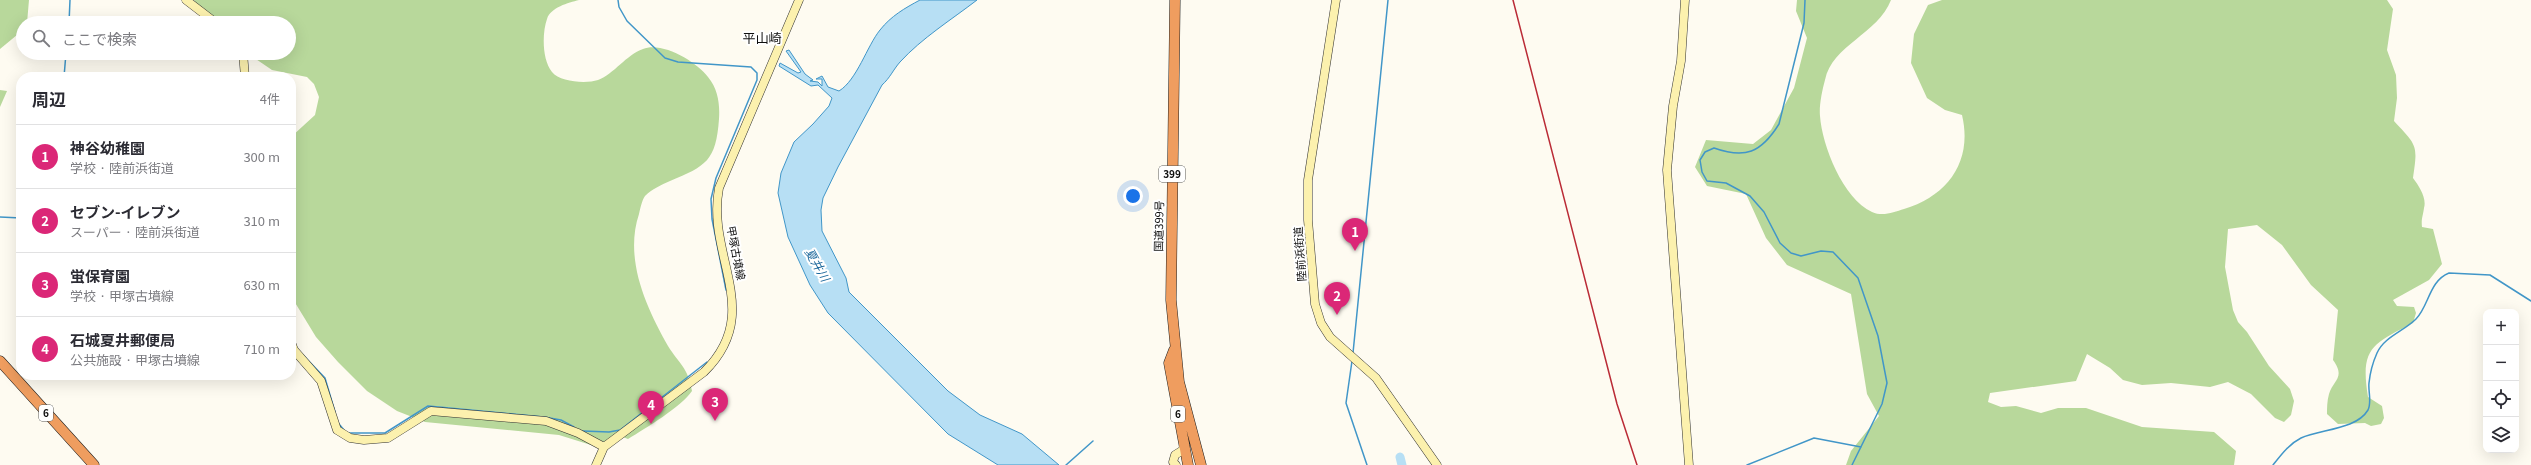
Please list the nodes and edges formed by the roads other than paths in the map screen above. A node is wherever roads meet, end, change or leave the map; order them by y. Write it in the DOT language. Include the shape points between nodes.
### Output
graph roads {
  1 [pos="186,0"];
  2 [pos="800,0"];
  3 [pos="1176,0"];
  4 [pos="1336,0"];
  5 [pos="1685,0"];
  6 [pos="207,16"];
  7 [pos="244,60"];
  8 [pos="245,72"];
  9 [pos="1175,347"];
  10 [pos="296,352"];
  11 [pos="0,361"];
  12 [pos="0,370"];
  13 [pos="16,379"];
  14 [pos="17,380"];
  15 [pos="1184,404"];
  16 [pos="604,447"];
  17 [pos="1185,454"];
  18 [pos="84,465"];
  19 [pos="94,465"];
  20 [pos="596,465"];
  21 [pos="1176,465"];
  22 [pos="1195,465"];
  23 [pos="1201,465"];
  24 [pos="1437,465"];
  25 [pos="1689,465"];
  1 -- 6 [label="street"];
  2 -- 16 [label="street, 甲塚古墳線" via="719,188 718,220 734,305 727,342 716,360 704,372"];
  3 -- 9 [label="highway, 国道399号 / 399" via="1170,271"];
  4 -- 24 [label="street, 陸前浜街道" via="1309,162 1308,212 1315,304 1321,323 1330,337 1376,378"];
  5 -- 25 [label="street" via="1681,61 1673,106 1667,170"];
  7 -- 8 [label="street"];
  9 -- 15 [label="highway, 国道399号 / 399"];
  9 -- 17 [label="highway, 6" via="1169,364"];
  10 -- 16 [label="street" via="321,381 337,430 350,438 388,438 431,411 546,421 558,424"];
  11 -- 13 [label="highway, 6"];
  12 -- 18 [label="highway, 6"];
  14 -- 19 [label="highway, 6"];
  15 -- 22 [label="highway, 国道399号 / 399" via="1183,419"];
  15 -- 23 [label="highway, 国道399号 / 399"];
  16 -- 20 [label="street, 甲塚古墳線"];
  17 -- 21 [label="street" via="1175,454 1173,462"];
}
